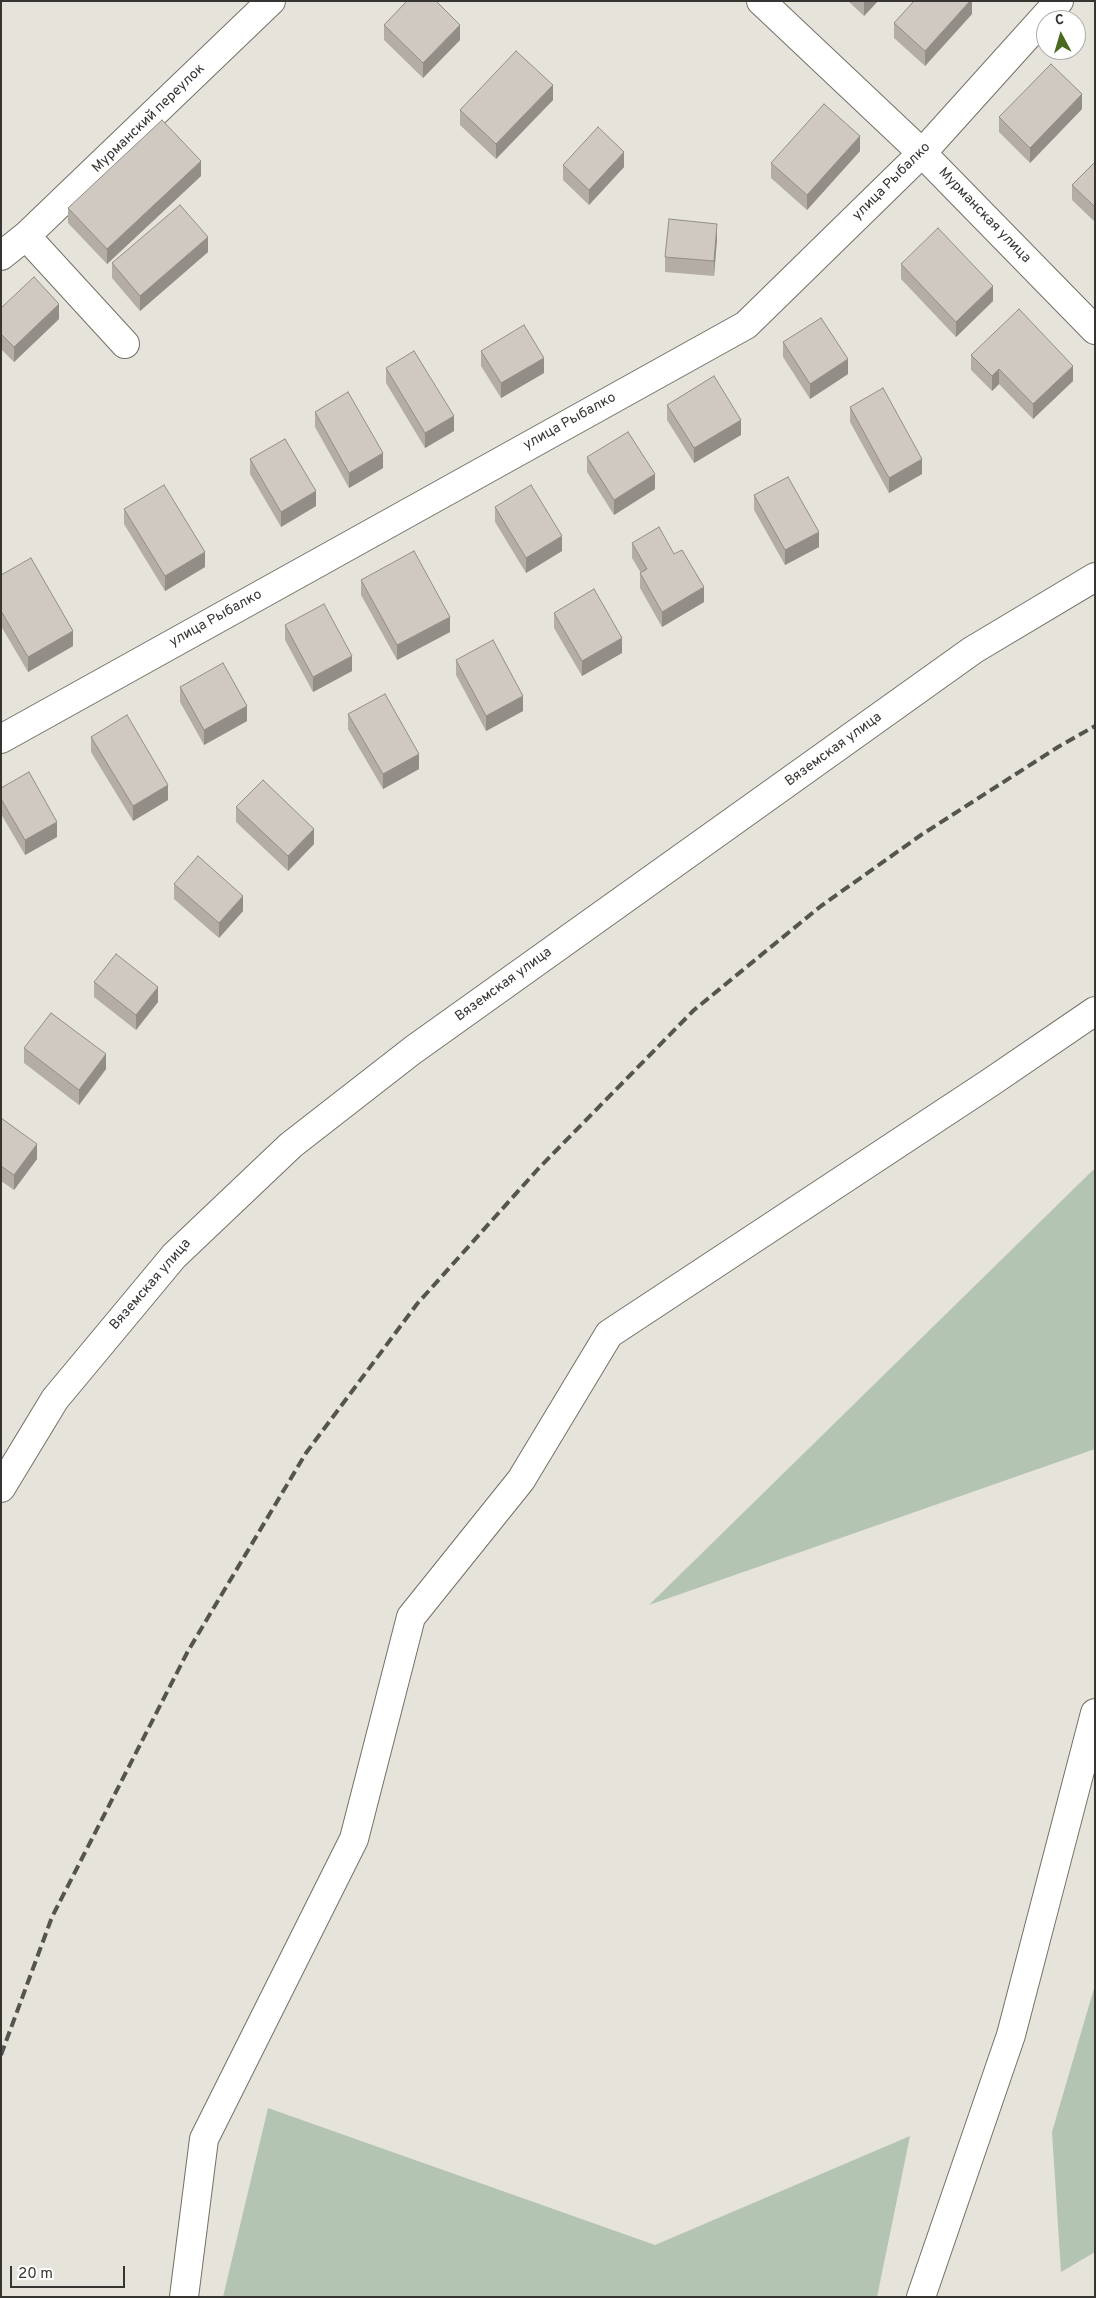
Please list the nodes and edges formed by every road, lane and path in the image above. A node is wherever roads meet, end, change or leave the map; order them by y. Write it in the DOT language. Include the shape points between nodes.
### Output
graph roads {
  1 [pos="271,1"];
  2 [pos="761,1"];
  3 [pos="1059,1"];
  4 [pos="922,153"];
  5 [pos="26,236"];
  6 [pos="1,256"];
  7 [pos="1095,330"];
  8 [pos="126,344"];
  9 [pos="1095,577"];
  10 [pos="1,739"];
  11 [pos="1095,1011"];
  12 [pos="1,1488"];
  13 [pos="1095,1713"];
  14 [pos="184,2297"];
  15 [pos="921,2297"];
  1 -- 5 [label="street, Мурманский переулок"];
  2 -- 4 [label="street, Мурманская улица"];
  3 -- 4 [label="street, улица Рыбалко"];
  4 -- 7 [label="street, Мурманская улица"];
  4 -- 10 [label="street, улица Рыбалко" via="746,324"];
  5 -- 6 [label="street, Мурманский переулок"];
  5 -- 8 [label="street"];
  9 -- 12 [label="street, Вяземская улица" via="974,650 413,1050 291,1145 174,1256 55,1398"];
  11 -- 14 [label="street" via="610,1334 521,1480 411,1617 354,1839 204,2139"];
  13 -- 15 [label="street" via="1010,2035"];
}
